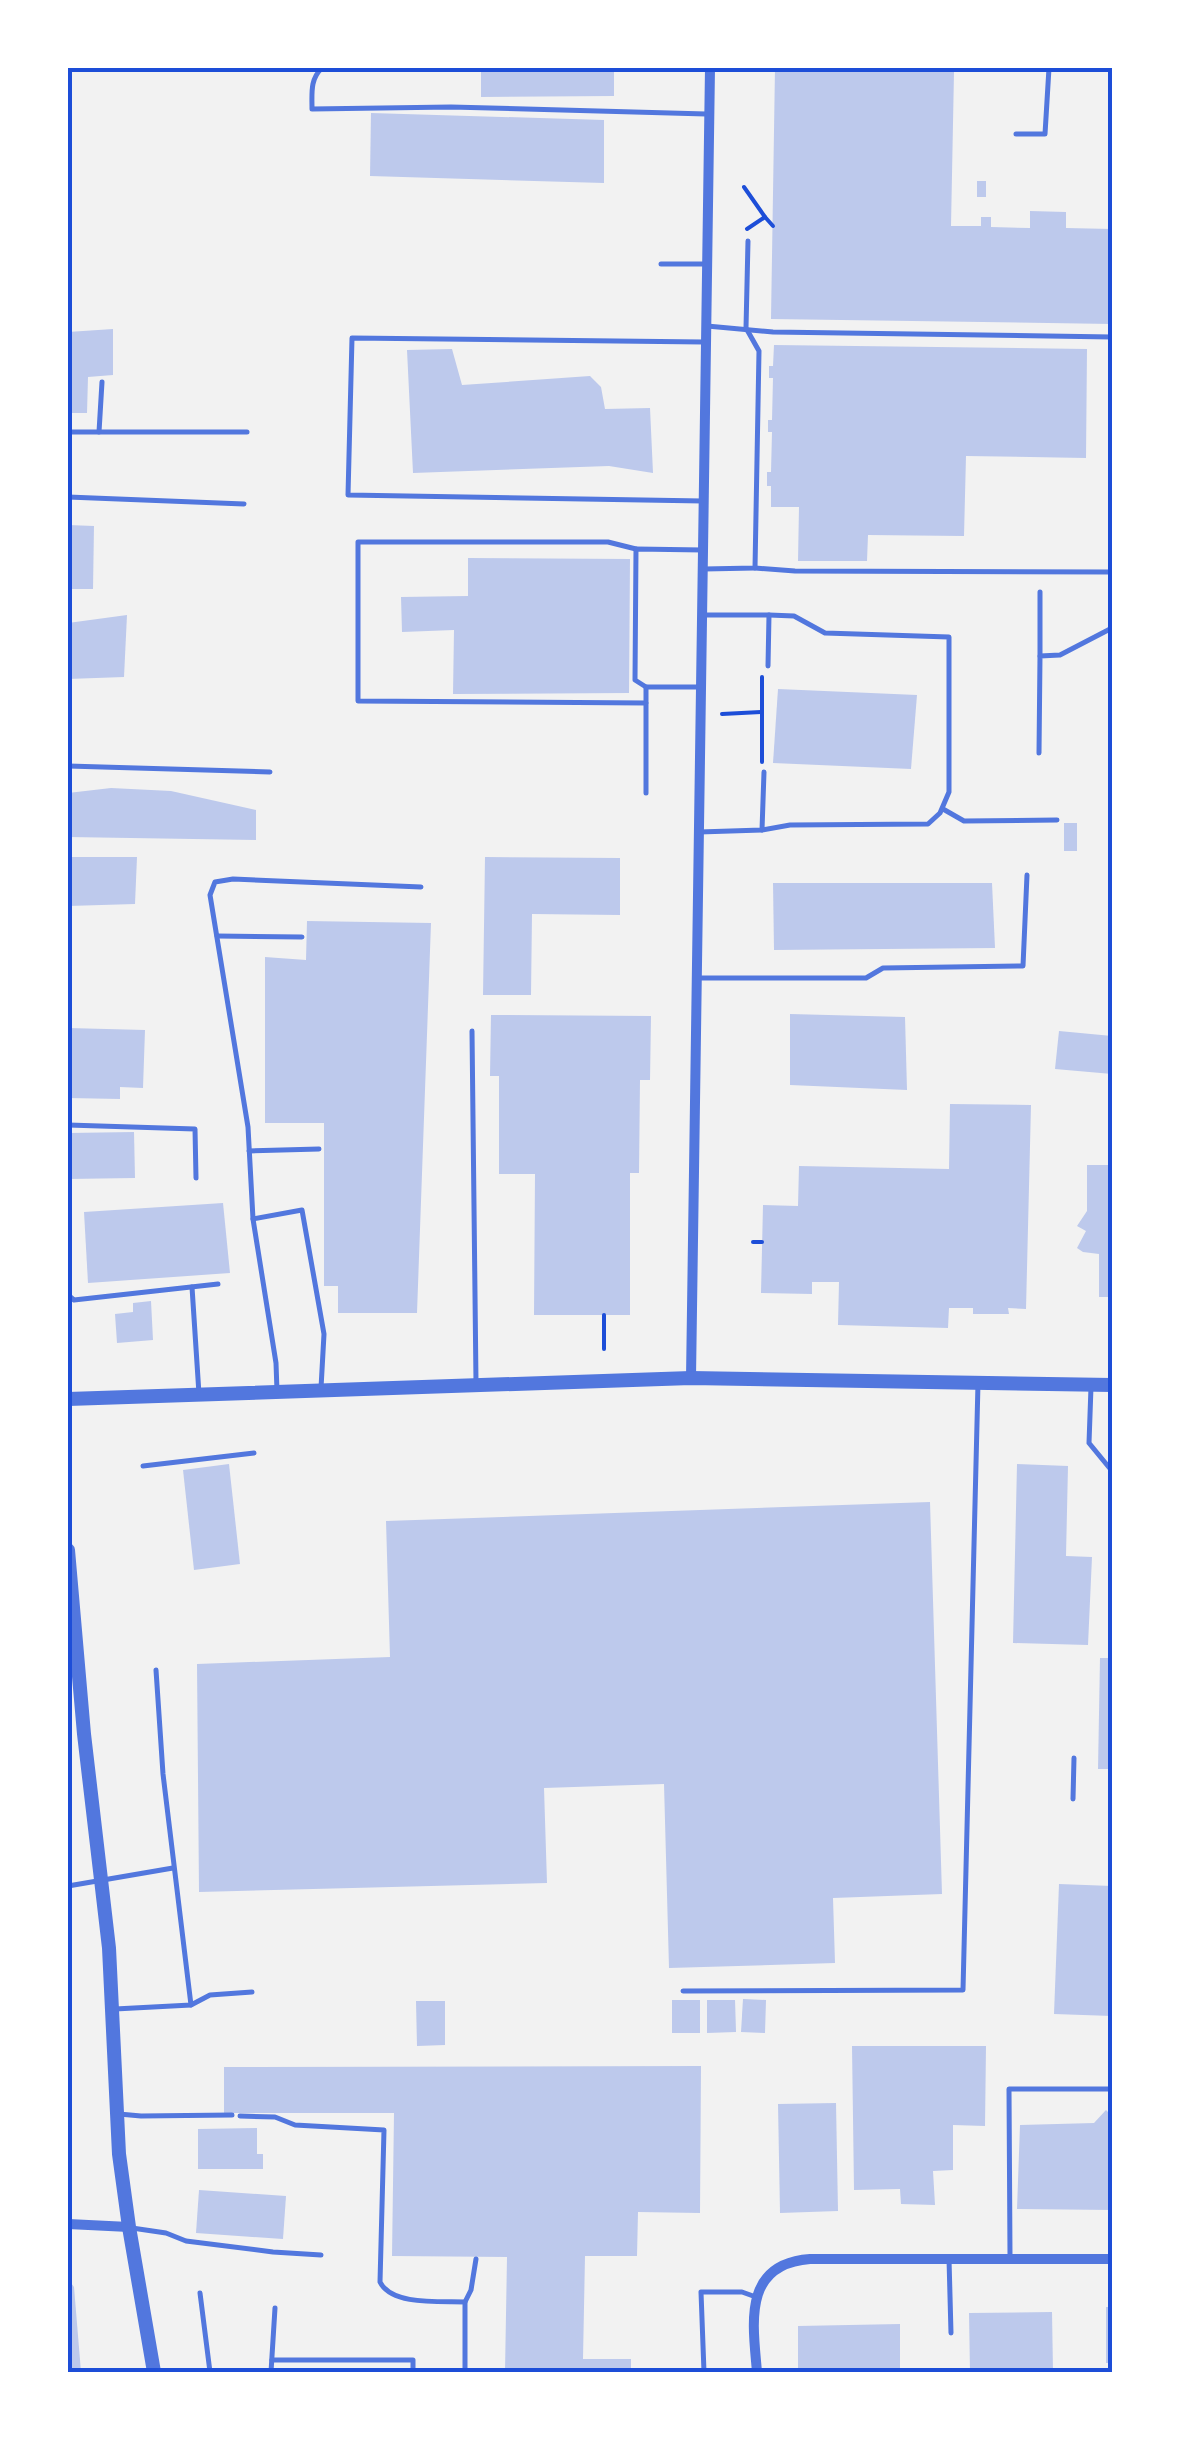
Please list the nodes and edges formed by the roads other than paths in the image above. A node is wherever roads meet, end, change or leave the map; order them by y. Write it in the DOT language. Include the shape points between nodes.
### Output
graph roads {
  1 [pos="322,68"];
  2 [pos="710,68"];
  3 [pos="1049,68"];
  4 [pos="710,114"];
  5 [pos="1016,134"];
  6 [pos="748,241"];
  7 [pos="661,264"];
  8 [pos="708,264"];
  9 [pos="707,326"];
  10 [pos="746,328"];
  11 [pos="1112,337"];
  12 [pos="706,342"];
  13 [pos="102,382"];
  14 [pos="68,432"];
  15 [pos="100,432"];
  16 [pos="247,432"];
  17 [pos="68,497"];
  18 [pos="704,502"];
  19 [pos="244,504"];
  20 [pos="636,550"];
  21 [pos="704,550"];
  22 [pos="755,568"];
  23 [pos="703,569"];
  24 [pos="1112,572"];
  25 [pos="1040,592"];
  26 [pos="702,615"];
  27 [pos="769,615"];
  28 [pos="1112,628"];
  29 [pos="1040,656"];
  30 [pos="768,666"];
  31 [pos="646,687"];
  32 [pos="702,687"];
  33 [pos="646,702"];
  34 [pos="1039,753"];
  35 [pos="68,766"];
  36 [pos="270,772"];
  37 [pos="764,772"];
  38 [pos="646,793"];
  39 [pos="942,809"];
  40 [pos="1057,820"];
  41 [pos="762,830"];
  42 [pos="700,832"];
  43 [pos="1027,875"];
  44 [pos="421,887"];
  45 [pos="217,936"];
  46 [pos="302,937"];
  47 [pos="697,978"];
  48 [pos="472,1032"];
  49 [pos="68,1125"];
  50 [pos="319,1149"];
  51 [pos="249,1151"];
  52 [pos="196,1178"];
  53 [pos="253,1220"];
  54 [pos="218,1284"];
  55 [pos="192,1287"];
  56 [pos="68,1295"];
  57 [pos="691,1378"];
  58 [pos="978,1382"];
  59 [pos="1091,1384"];
  60 [pos="476,1385"];
  61 [pos="1112,1385"];
  62 [pos="321,1391"];
  63 [pos="278,1393"];
  64 [pos="199,1396"];
  65 [pos="68,1400"];
  66 [pos="254,1453"];
  67 [pos="143,1466"];
  68 [pos="1112,1471"];
  69 [pos="68,1550"];
  70 [pos="74,1667"];
  71 [pos="156,1670"];
  72 [pos="1074,1758"];
  73 [pos="1073,1799"];
  74 [pos="174,1868"];
  75 [pos="102,1880"];
  76 [pos="68,1886"];
  77 [pos="682,1991"];
  78 [pos="252,1992"];
  79 [pos="191,2005"];
  80 [pos="112,2010"];
  81 [pos="1112,2089"];
  82 [pos="116,2114"];
  83 [pos="232,2115"];
  84 [pos="240,2116"];
  85 [pos="68,2224"];
  86 [pos="129,2227"];
  87 [pos="321,2255"];
  88 [pos="476,2259"];
  89 [pos="950,2259"];
  90 [pos="1010,2259"];
  91 [pos="1112,2259"];
  92 [pos="200,2293"];
  93 [pos="756,2297"];
  94 [pos="465,2302"];
  95 [pos="275,2308"];
  96 [pos="951,2333"];
  97 [pos="272,2360"];
  98 [pos="154,2372"];
  99 [pos="210,2372"];
  100 [pos="271,2372"];
  101 [pos="413,2372"];
  102 [pos="465,2372"];
  103 [pos="704,2372"];
  104 [pos="756,2372"];
  1 -- 4 [label="lane" via="313,82 312,109"];
  2 -- 4 [label="street"];
  3 -- 5 [label="lane" via="1045,134"];
  4 -- 8 [label="street"];
  6 -- 10 [label="lane"];
  7 -- 8 [label="lane"];
  8 -- 9 [label="street"];
  9 -- 10 [label="lane"];
  9 -- 12 [label="street"];
  10 -- 11 [label="lane"];
  10 -- 22 [label="lane" via="759,351"];
  12 -- 18 [label="street"];
  12 -- 18 [label="lane" via="352,338 348,495"];
  13 -- 15 [label="lane"];
  14 -- 15 [label="lane"];
  15 -- 16 [label="lane"];
  17 -- 19 [label="lane"];
  18 -- 21 [label="street"];
  20 -- 21 [label="lane"];
  20 -- 31 [label="lane" via="635,680"];
  20 -- 33 [label="lane" via="608,542 358,542 358,701"];
  21 -- 23 [label="street"];
  22 -- 23 [label="lane"];
  22 -- 24 [label="lane"];
  23 -- 26 [label="street"];
  25 -- 29 [label="lane"];
  26 -- 27 [label="lane"];
  26 -- 32 [label="street"];
  27 -- 30 [label="lane"];
  27 -- 39 [label="lane" via="794,616 825,633 949,636 949,792"];
  28 -- 29 [label="lane" via="1060,656"];
  29 -- 34 [label="lane"];
  31 -- 32 [label="lane"];
  31 -- 33 [label="lane"];
  32 -- 42 [label="street"];
  33 -- 38 [label="lane"];
  35 -- 36 [label="lane"];
  37 -- 41 [label="lane"];
  39 -- 40 [label="lane" via="964,821"];
  39 -- 41 [label="lane" via="928,824"];
  41 -- 42 [label="lane"];
  42 -- 47 [label="street"];
  43 -- 47 [label="lane" via="1024,966 883,968 866,978"];
  44 -- 45 [label="lane" via="223,880 210,895"];
  45 -- 46 [label="lane"];
  45 -- 51 [label="lane"];
  47 -- 57 [label="street"];
  48 -- 60 [label="lane"];
  49 -- 52 [label="lane" via="195,1129"];
  50 -- 51 [label="lane"];
  51 -- 53 [label="lane"];
  53 -- 62 [label="lane" via="302,1210 324,1334"];
  53 -- 63 [label="lane"];
  54 -- 55 [label="lane"];
  55 -- 56 [label="lane" via="74,1300"];
  55 -- 64 [label="lane"];
  57 -- 58 [label="street"];
  57 -- 60 [label="street"];
  58 -- 59 [label="street"];
  58 -- 77 [label="lane" via="963,1990"];
  59 -- 61 [label="street"];
  59 -- 68 [label="lane" via="1089,1443"];
  60 -- 62 [label="street"];
  62 -- 63 [label="street"];
  63 -- 64 [label="street"];
  64 -- 65 [label="street"];
  66 -- 67 [label="lane"];
  69 -- 70 [label="street"];
  70 -- 75 [label="street"];
  71 -- 74 [label="lane"];
  72 -- 73 [label="lane"];
  74 -- 75 [label="lane"];
  74 -- 79 [label="lane"];
  75 -- 76 [label="lane"];
  75 -- 80 [label="street"];
  78 -- 79 [label="lane" via="210,1995"];
  79 -- 80 [label="lane"];
  80 -- 82 [label="street"];
  81 -- 90 [label="lane" via="1009,2090"];
  82 -- 83 [label="lane"];
  82 -- 86 [label="street"];
  84 -- 94 [label="lane" via="384,2130 380,2282 399,2298"];
  85 -- 86 [label="street"];
  86 -- 87 [label="lane" via="186,2241"];
  86 -- 98 [label="street"];
  88 -- 94 [label="lane"];
  89 -- 90 [label="street"];
  89 -- 93 [label="street" via="794,2261 774,2272"];
  89 -- 96 [label="lane"];
  90 -- 91 [label="street"];
  92 -- 99 [label="lane"];
  93 -- 103 [label="lane" via="702,2292"];
  93 -- 104 [label="street"];
  94 -- 102 [label="lane"];
  95 -- 97 [label="lane"];
  97 -- 100 [label="lane"];
  97 -- 101 [label="lane" via="413,2360"];
}
